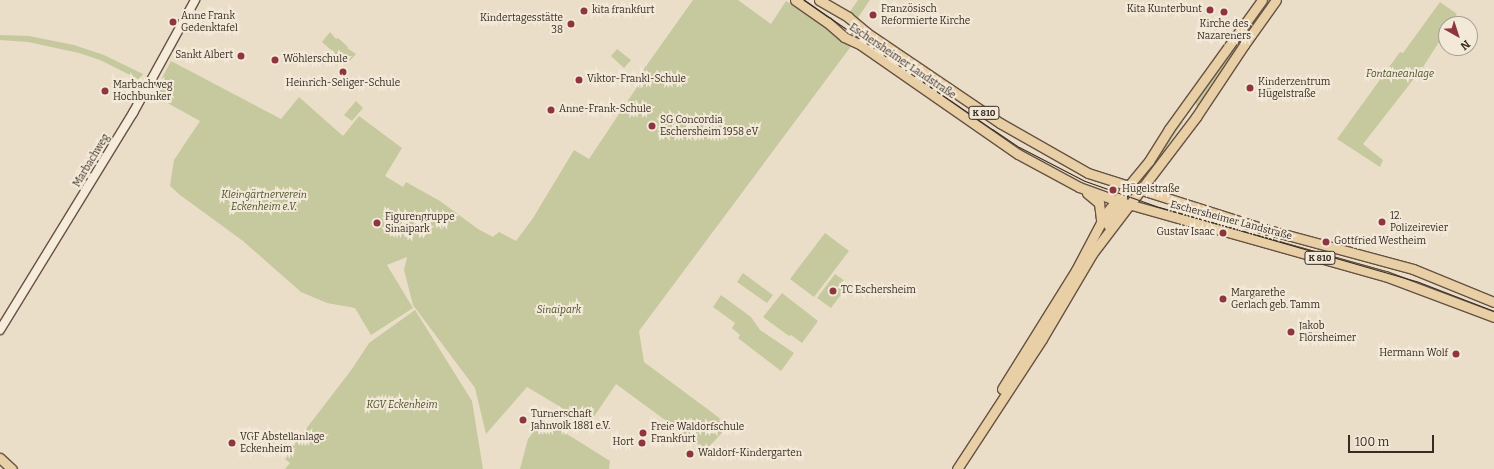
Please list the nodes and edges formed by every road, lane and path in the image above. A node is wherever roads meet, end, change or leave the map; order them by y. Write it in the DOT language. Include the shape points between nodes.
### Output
graph roads {
  1 [pos="195,0"];
  2 [pos="795,0"];
  3 [pos="819,0"];
  4 [pos="1262,0"];
  5 [pos="1276,0"];
  6 [pos="1192,98"];
  7 [pos="1178,116"];
  8 [pos="1196,117"];
  9 [pos="1186,128"];
  10 [pos="1150,162"];
  11 [pos="1079,187"];
  12 [pos="1125,189"];
  13 [pos="1139,191"];
  14 [pos="1122,202"];
  15 [pos="1144,208"];
  16 [pos="1101,220"];
  17 [pos="1494,302"];
  18 [pos="1494,317"];
  19 [pos="0,330"];
  20 [pos="0,458"];
  21 [pos="12,469"];
  22 [pos="951,469"];
  23 [pos="957,469"];
  1 -- 19 [label="main road, Marbachweg" via="133,113"];
  2 -- 11 [label="main road, Eschersheimer Landstraße / K 810" via="844,37 861,45 1018,154"];
  3 -- 12 [label="main road, Eschersheimer Landstraße / K 810" via="848,17 867,33 1000,124 1075,166 1118,183"];
  4 -- 6 [label="main road"];
  5 -- 8 [label="main road"];
  6 -- 7 [label="main road"];
  6 -- 8 [label="main road" via="1190,111"];
  7 -- 9 [label="main road" via="1187,120"];
  7 -- 10 [label="main road"];
  8 -- 9 [label="main road"];
  9 -- 13 [label="main road"];
  10 -- 12 [label="main road"];
  10 -- 13 [label="main road" via="1138,183"];
  11 -- 14 [label="main road, Eschersheimer Landstraße / K 810"];
  11 -- 16 [label="main road" via="1099,203"];
  12 -- 13 [label="main road, Eschersheimer Landstraße / K 810"];
  12 -- 14 [label="main road"];
  13 -- 14 [label="main road"];
  13 -- 15 [label="main road"];
  13 -- 17 [label="main road, Eschersheimer Landstraße / K 810" via="1265,229 1413,269"];
  14 -- 15 [label="main road, Eschersheimer Landstraße / K 810"];
  14 -- 16 [label="main road"];
  14 -- 23 [label="main road" via="1042,338"];
  15 -- 18 [label="main road, Eschersheimer Landstraße / K 810" via="1385,276"];
  16 -- 22 [label="main road" via="1076,270"];
  20 -- 21 [label="main road"];
}
